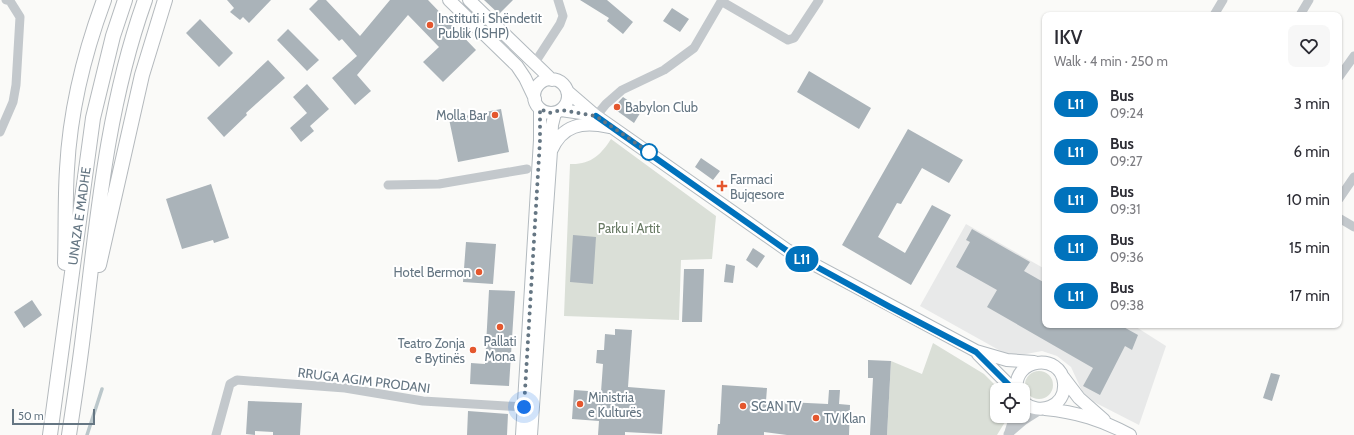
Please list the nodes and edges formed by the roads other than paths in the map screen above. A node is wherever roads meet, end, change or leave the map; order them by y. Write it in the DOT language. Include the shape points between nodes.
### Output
graph roads {
  1 [pos="6,0"];
  2 [pos="104,0"];
  3 [pos="125,0"];
  4 [pos="145,0"];
  5 [pos="165,0"];
  6 [pos="450,0"];
  7 [pos="469,0"];
  8 [pos="558,0"];
  9 [pos="820,0"];
  10 [pos="1223,0"];
  11 [pos="1309,0"];
  12 [pos="722,1"];
  13 [pos="1216,12"];
  14 [pos="1302,12"];
  15 [pos="1354,56"];
  16 [pos="534,64"];
  17 [pos="1342,73"];
  18 [pos="552,80"];
  19 [pos="567,91"];
  20 [pos="537,104"];
  21 [pos="558,111"];
  22 [pos="596,116"];
  23 [pos="615,128"];
  24 [pos="0,132"];
  25 [pos="551,151"];
  26 [pos="526,169"];
  27 [pos="1354,177"];
  28 [pos="388,185"];
  29 [pos="1342,195"];
  30 [pos="1342,220"];
  31 [pos="1354,227"];
  32 [pos="64,331"];
  33 [pos="83,337"];
  34 [pos="976,352"];
  35 [pos="1034,362"];
  36 [pos="1062,376"];
  37 [pos="1008,383"];
  38 [pos="1016,383"];
  39 [pos="1030,406"];
  40 [pos="524,407"];
  41 [pos="1043,409"];
  42 [pos="1106,422"];
  43 [pos="1012,423"];
  44 [pos="1008,434"];
  45 [pos="50,435"];
  46 [pos="69,435"];
  47 [pos="216,435"];
  48 [pos="522,435"];
  49 [pos="531,435"];
  50 [pos="1130,435"];
  1 -- 24 [label="street" via="10,1 20,16 16,85 13,102"];
  2 -- 32 [label="highway" via="82,71 72,121 67,168"];
  3 -- 32 [label="highway, UNAZA E MADHE" via="113,36 93,118"];
  4 -- 33 [label="highway, UNAZA E MADHE" via="119,84 106,152"];
  5 -- 33 [label="highway" via="142,75"];
  6 -- 20 [label="main road" via="522,72"];
  7 -- 16 [label="main road"];
  8 -- 16 [label="street" via="563,16"];
  9 -- 12 [label="street" via="794,38 788,40"];
  10 -- 13 [label="street"];
  11 -- 14 [label="street"];
  12 -- 22 [label="street" via="694,48 664,70 622,90"];
  15 -- 17 [label="street"];
  16 -- 18 [label="main road"];
  18 -- 19 [label="main road" via="564,85"];
  18 -- 20 [label="main road" via="539,84 534,94"];
  19 -- 21 [label="main road" via="568,98"];
  19 -- 22 [label="main road"];
  20 -- 21 [label="main road" via="549,113"];
  20 -- 40 [label="main road" via="540,140"];
  21 -- 22 [label="main road"];
  21 -- 25 [label="main road" via="552,125"];
  22 -- 23 [label="main road"];
  23 -- 25 [label="main road" via="588,124 572,128 561,135"];
  23 -- 34 [label="main road" via="786,250"];
  25 -- 49 [label="main road"];
  26 -- 28 [label="street" via="439,184"];
  27 -- 29 [label="street"];
  30 -- 31 [label="street"];
  32 -- 45 [label="highway, UNAZA E MADHE"];
  33 -- 46 [label="highway, UNAZA E MADHE"];
  34 -- 35 [label="main road" via="1008,360"];
  34 -- 37 [label="main road"];
  35 -- 36 [label="main road" via="1054,366"];
  35 -- 38 [label="main road" via="1019,375"];
  36 -- 41 [label="main road" via="1064,383 1061,397 1057,403"];
  36 -- 42 [label="main road" via="1079,398"];
  39 -- 41 [label="main road"];
  40 -- 47 [label="street, RRUGA AGIM PRODANI" via="423,401 345,388 237,380 230,384"];
  40 -- 48 [label="main road"];
  41 -- 42 [label="main road"];
  41 -- 44 [label="street" via="1022,421"];
  42 -- 50 [label="main road"];
  43 -- 44 [label="street"];
}
